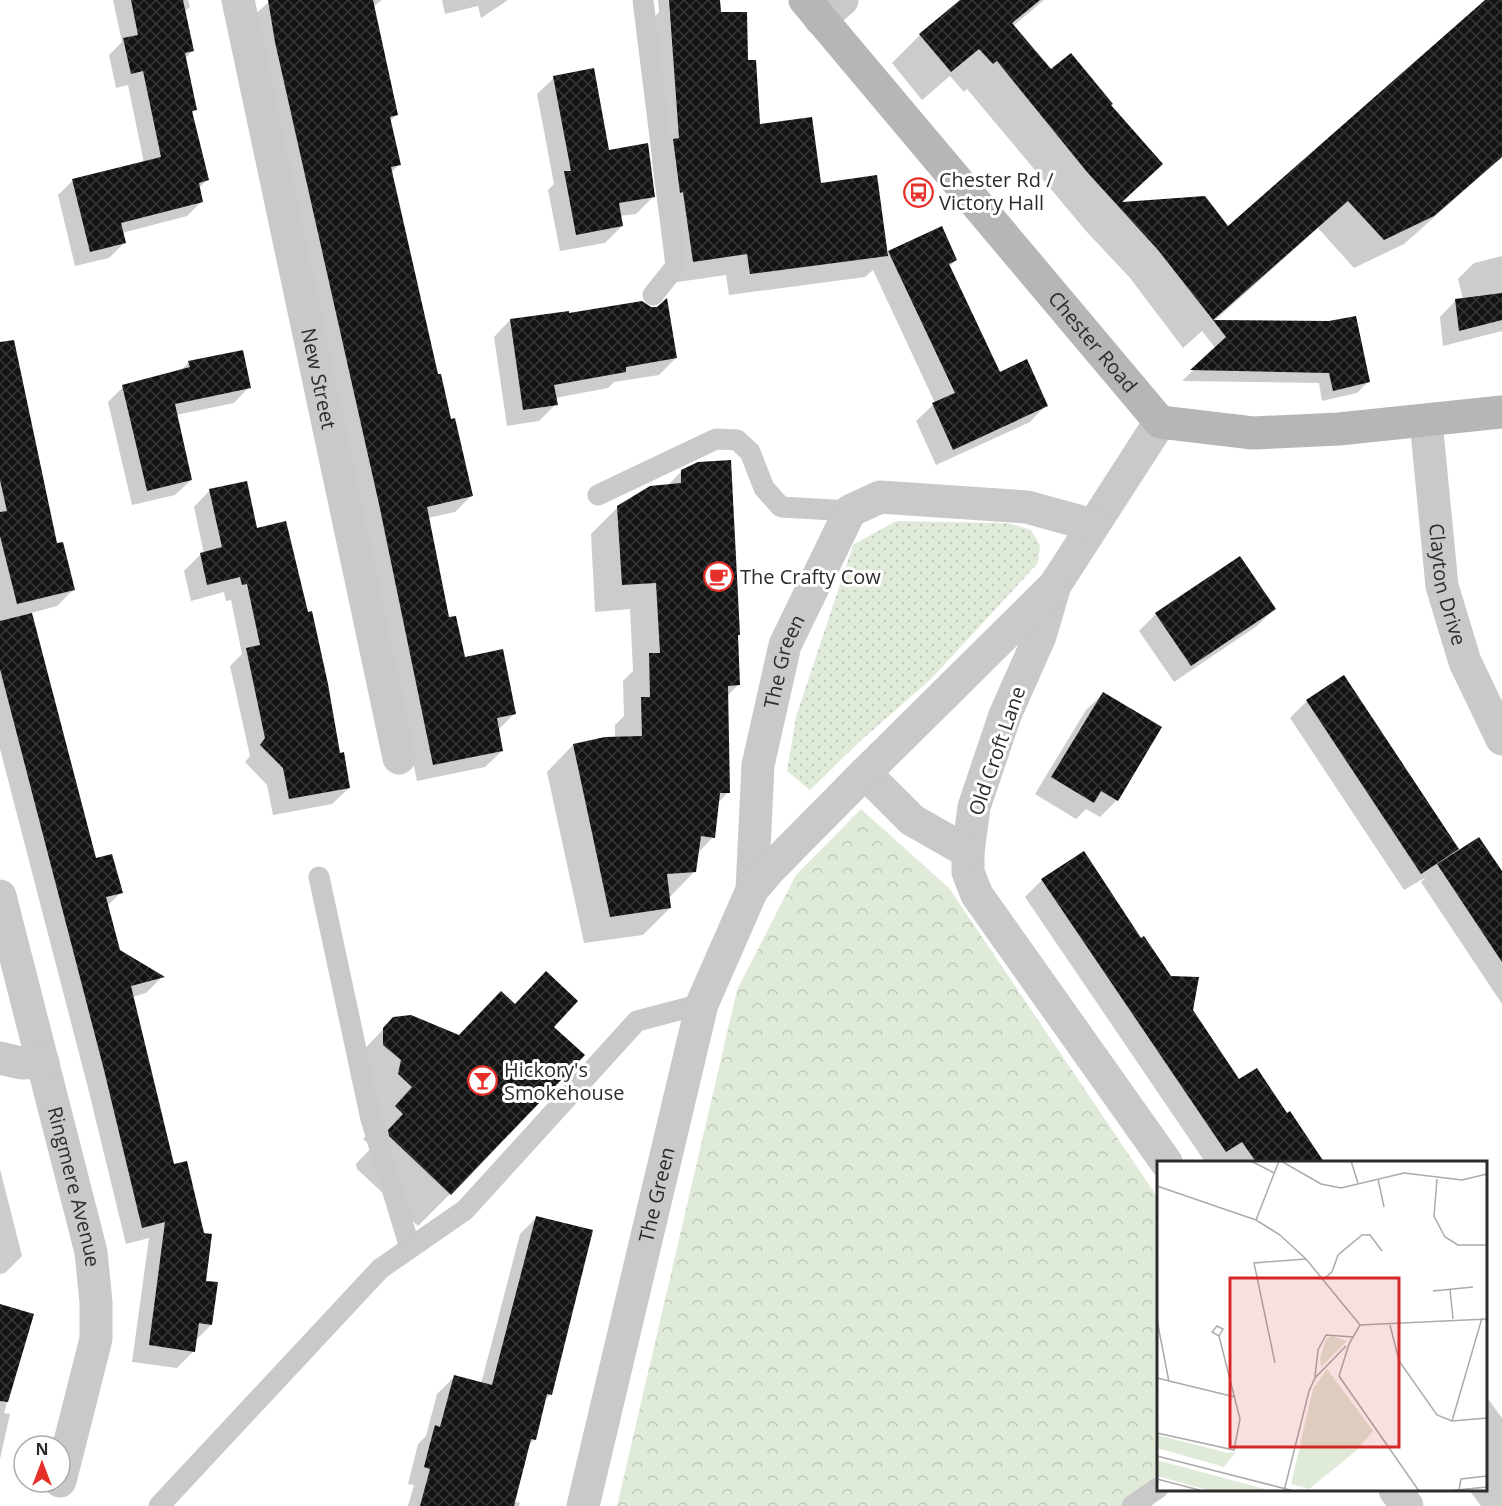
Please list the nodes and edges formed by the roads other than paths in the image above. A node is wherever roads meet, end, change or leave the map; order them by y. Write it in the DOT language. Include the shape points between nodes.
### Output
graph roads {
  1 [pos="238,0"];
  2 [pos="642,0"];
  3 [pos="822,6"];
  4 [pos="653,295"];
  5 [pos="1502,412"];
  6 [pos="1426,421"];
  7 [pos="1160,422"];
  8 [pos="598,495"];
  9 [pos="850,511"];
  10 [pos="1092,525"];
  11 [pos="1055,585"];
  12 [pos="1502,739"];
  13 [pos="399,758"];
  14 [pos="865,773"];
  15 [pos="968,852"];
  16 [pos="319,877"];
  17 [pos="752,890"];
  18 [pos="0,896"];
  19 [pos="702,1004"];
  20 [pos="0,1058"];
  21 [pos="43,1062"];
  22 [pos="1165,1161"];
  23 [pos="410,1248"];
  24 [pos="72,1434"];
  25 [pos="1157,1489"];
  26 [pos="1396,1491"];
  27 [pos="159,1506"];
  28 [pos="583,1506"];
  29 [pos="1132,1506"];
  30 [pos="1407,1506"];
  1 -- 13 [label="street, New Street"];
  2 -- 4 [label="lane" via="676,266"];
  3 -- 7 [label="main road, Chester Road"];
  5 -- 6 [label="main road"];
  6 -- 7 [label="main road" via="1253,433"];
  6 -- 12 [label="street, Clayton Drive" via="1442,586 1465,662"];
  7 -- 10 [label="street, Old Croft Lane"];
  8 -- 9 [label="lane" via="716,439 737,440 750,452 764,488 781,507"];
  9 -- 10 [label="street" via="880,496 1027,507"];
  9 -- 17 [label="street, The Green" via="785,645 758,765"];
  10 -- 11 [label="street, Old Croft Lane"];
  11 -- 14 [label="street, The Green"];
  11 -- 15 [label="street, Old Croft Lane" via="1040,636 1005,715 974,807"];
  14 -- 15 [label="street" via="912,820"];
  14 -- 17 [label="street, The Green"];
  15 -- 22 [label="street, Old Croft Lane" via="968,873 977,895"];
  16 -- 23 [label="lane" via="371,1119"];
  17 -- 19 [label="street, The Green"];
  18 -- 21 [label="street, Ringmere Avenue"];
  19 -- 23 [label="lane" via="637,1021 465,1210"];
  19 -- 28 [label="street, The Green"];
  20 -- 21 [label="street" via="21,1063"];
  21 -- 24 [label="street, Ringmere Avenue" via="91,1252 96,1302 96,1339"];
  23 -- 27 [label="lane" via="380,1269"];
  25 -- 29 [label="lane"];
  26 -- 30 [label="street"];
}
